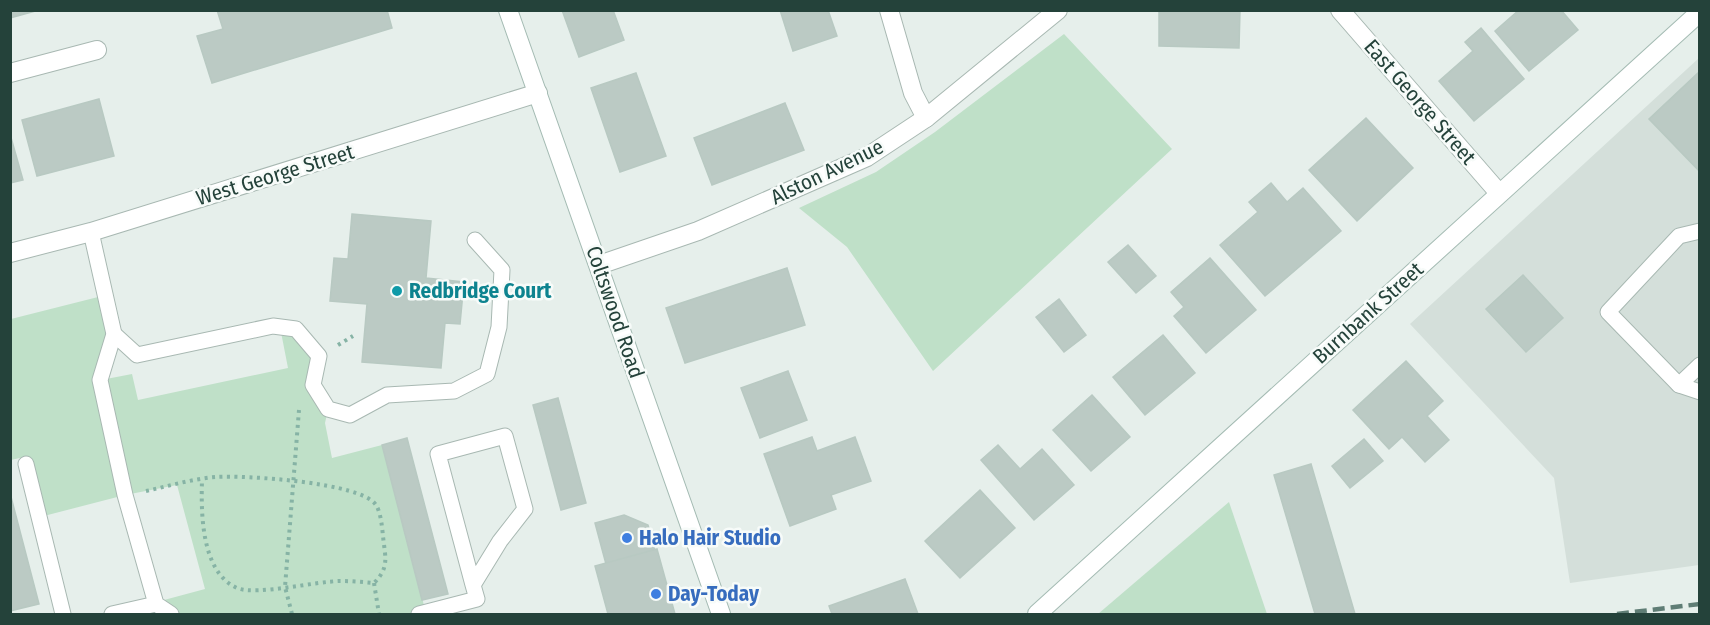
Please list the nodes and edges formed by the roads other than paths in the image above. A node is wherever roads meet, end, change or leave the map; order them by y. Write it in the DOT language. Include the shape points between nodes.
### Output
graph roads {
  1 [pos="508,10"];
  2 [pos="889,10"];
  3 [pos="1058,10"];
  4 [pos="1345,12"];
  5 [pos="1700,12"];
  6 [pos="97,50"];
  7 [pos="10,73"];
  8 [pos="538,93"];
  9 [pos="926,118"];
  10 [pos="1499,193"];
  11 [pos="1700,231"];
  12 [pos="91,232"];
  13 [pos="475,240"];
  14 [pos="10,254"];
  15 [pos="599,265"];
  16 [pos="114,334"];
  17 [pos="1700,365"];
  18 [pos="1679,385"];
  19 [pos="1700,392"];
  20 [pos="26,464"];
  21 [pos="473,585"];
  22 [pos="156,604"];
  23 [pos="63,615"];
  24 [pos="112,615"];
  25 [pos="171,615"];
  26 [pos="419,615"];
  27 [pos="721,615"];
  28 [pos="1036,615"];
  1 -- 8 [label="main road, Coltswood Road"];
  2 -- 9 [label="main road" via="913,93"];
  3 -- 9 [label="main road, Alston Avenue"];
  4 -- 10 [label="main road, East George Street"];
  5 -- 10 [label="main road, Burnbank Street"];
  6 -- 7 [label="main road"];
  8 -- 12 [label="main road, West George Street"];
  8 -- 15 [label="main road, Coltswood Road"];
  9 -- 15 [label="main road, Alston Avenue" via="867,157 808,184 698,231"];
  10 -- 28 [label="main road, Burnbank Street"];
  11 -- 18 [label="lane" via="1679,236 1608,312"];
  12 -- 14 [label="main road, West George Street"];
  12 -- 16 [label="lane"];
  13 -- 16 [label="lane" via="502,270 499,327 487,374 454,391 387,396 350,415 328,409 314,385 319,356 296,329 273,326 137,355"];
  15 -- 27 [label="main road, Coltswood Road"];
  16 -- 22 [label="lane" via="100,380 125,495"];
  17 -- 18 [label="lane"];
  18 -- 19 [label="lane"];
  20 -- 23 [label="lane"];
  21 -- 21 [label="lane" via="438,454 505,436 525,509"];
  21 -- 26 [label="lane" via="477,599"];
  22 -- 24 [label="lane"];
  22 -- 25 [label="lane"];
}
